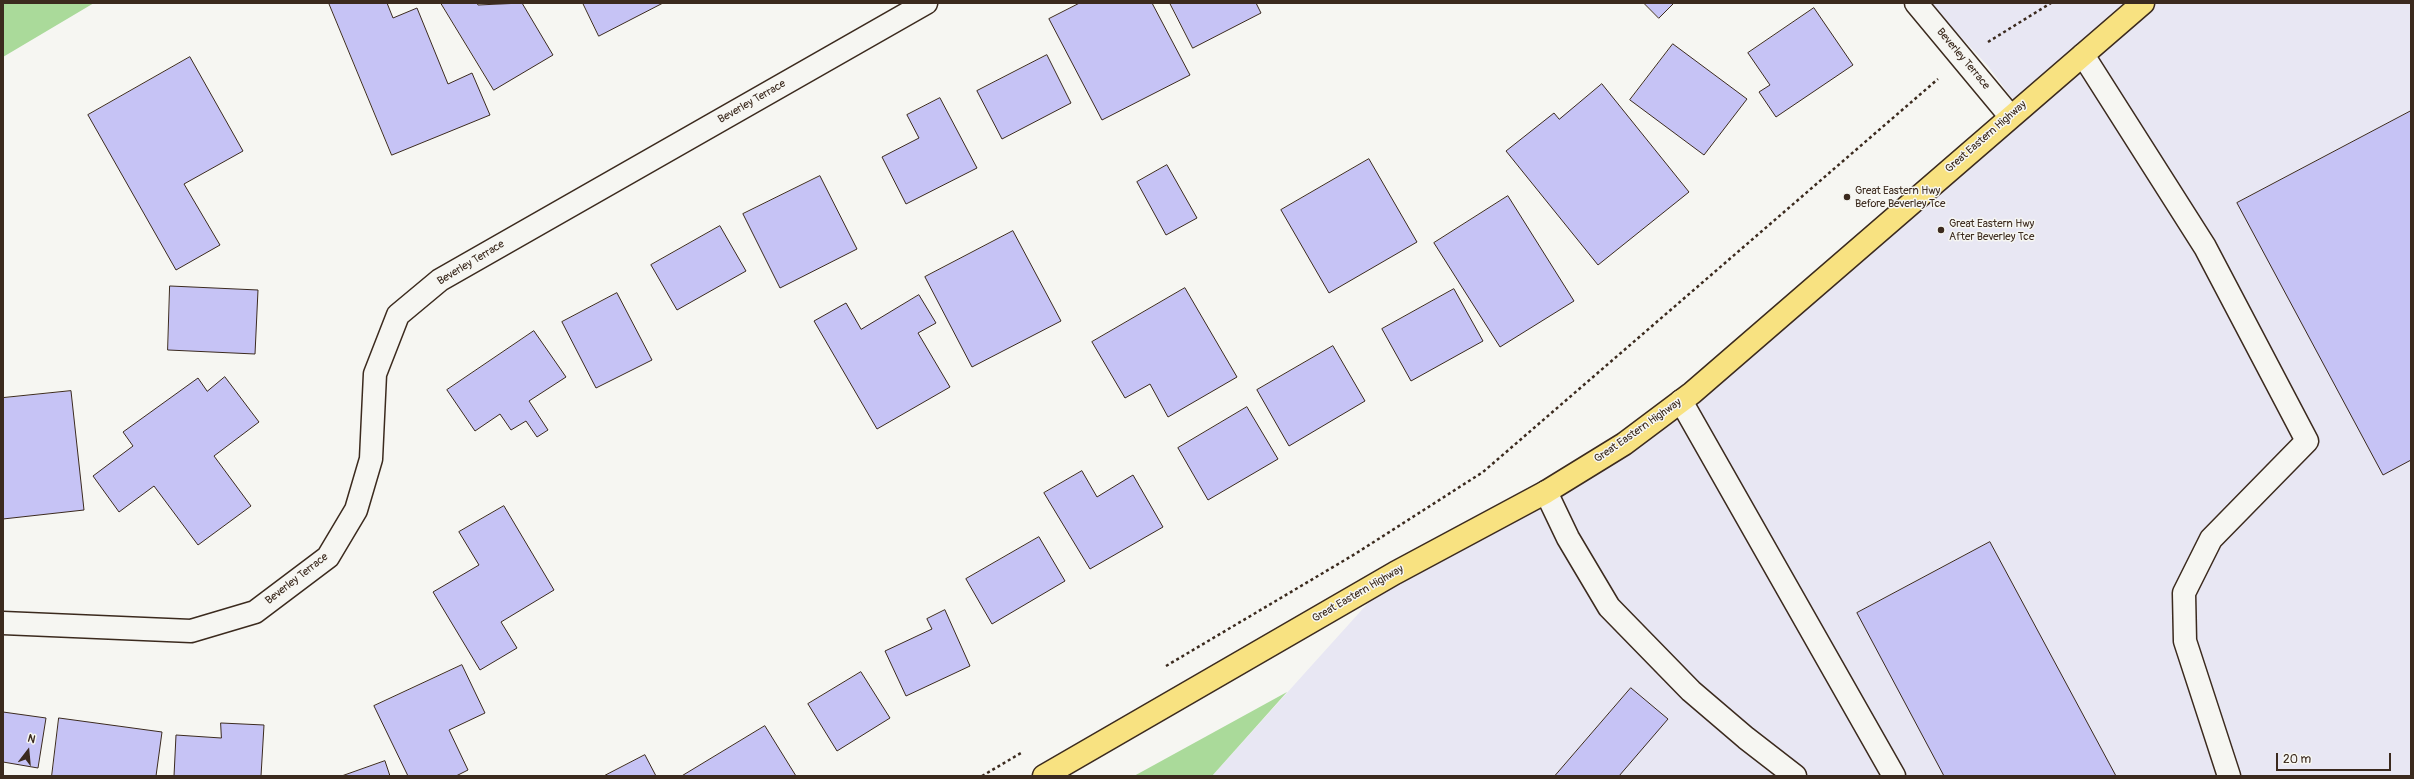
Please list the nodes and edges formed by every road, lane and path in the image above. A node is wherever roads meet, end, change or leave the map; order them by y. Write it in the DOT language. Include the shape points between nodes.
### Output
graph roads {
  1 [pos="926,3"];
  2 [pos="1916,3"];
  3 [pos="2051,3"];
  4 [pos="2143,3"];
  5 [pos="2083,55"];
  6 [pos="1962,58"];
  7 [pos="2010,116"];
  8 [pos="1681,401"];
  9 [pos="1546,492"];
  10 [pos="3,623"];
  11 [pos="1165,667"];
  12 [pos="1022,752"];
  13 [pos="982,776"];
  14 [pos="1044,776"];
  15 [pos="1795,776"];
  16 [pos="1894,776"];
  17 [pos="2229,776"];
  1 -- 10 [label="street, Beverley Terrace" via="440,280 398,315 375,374 371,459 356,510 328,557 255,612 191,630"];
  2 -- 6 [label="street, Beverley Terrace"];
  3 -- 6 [label="path"];
  4 -- 5 [label="highway, Great Eastern Highway"];
  5 -- 7 [label="highway, Great Eastern Highway"];
  5 -- 17 [label="street" via="2205,247 2307,441 2211,539 2184,593 2185,641"];
  6 -- 7 [label="street, Beverley Terrace"];
  6 -- 11 [label="path" via="1483,472 1355,554"];
  7 -- 8 [label="highway, Great Eastern Highway"];
  8 -- 9 [label="highway, Great Eastern Highway" via="1624,444"];
  8 -- 16 [label="street"];
  9 -- 14 [label="highway, Great Eastern Highway" via="1395,573"];
  9 -- 15 [label="street" via="1568,538 1609,607 1691,691"];
  12 -- 13 [label="path"];
}
